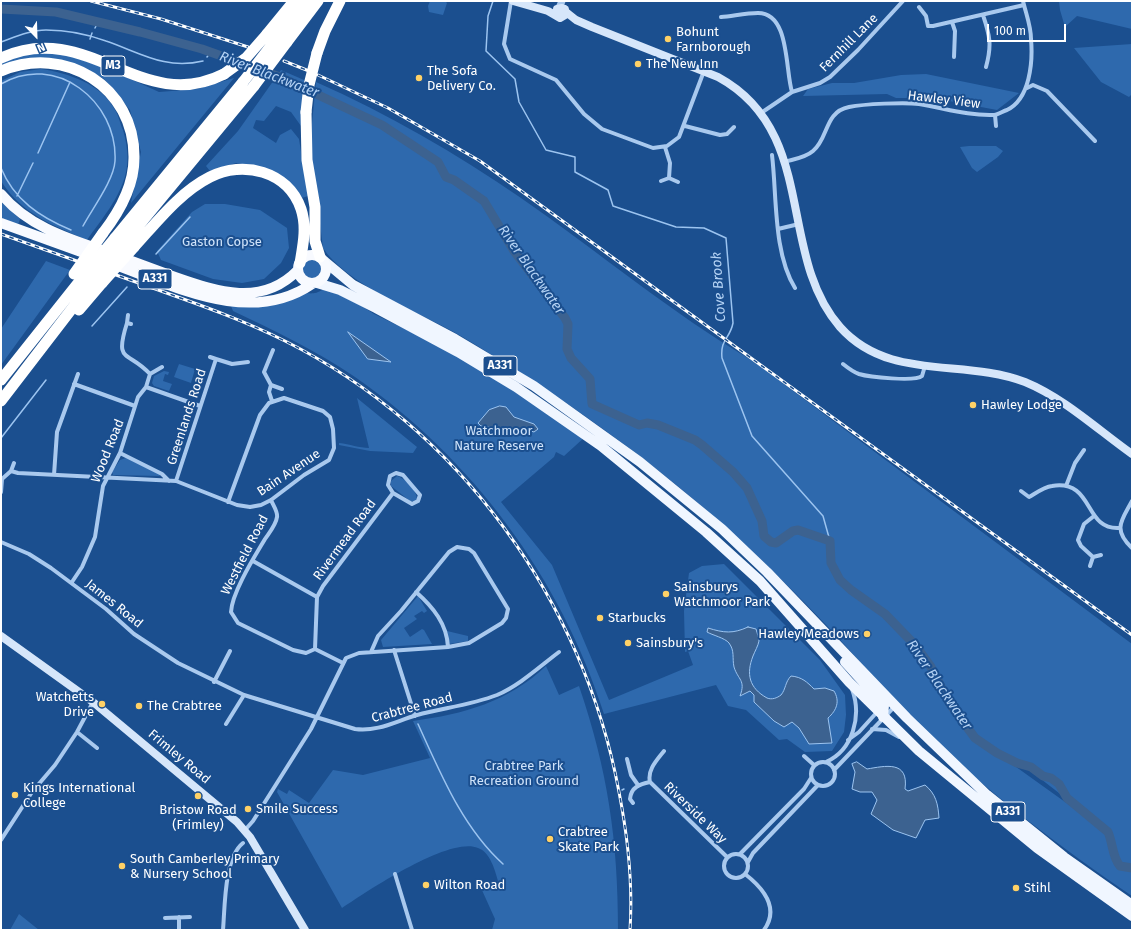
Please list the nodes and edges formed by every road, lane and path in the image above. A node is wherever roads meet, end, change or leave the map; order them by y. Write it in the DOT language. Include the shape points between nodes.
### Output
graph roads {
  1 [pos="294,1"];
  2 [pos="306,1"];
  3 [pos="318,1"];
  4 [pos="340,1"];
  5 [pos="512,1"];
  6 [pos="903,1"];
  7 [pos="1024,3"];
  8 [pos="919,7"];
  9 [pos="562,9"];
  10 [pos="983,15"];
  11 [pos="720,17"];
  12 [pos="952,22"];
  13 [pos="277,38"];
  14 [pos="954,57"];
  15 [pos="1,58"];
  16 [pos="986,67"];
  17 [pos="1,71"];
  18 [pos="704,71"];
  19 [pos="1027,88"];
  20 [pos="792,92"];
  21 [pos="761,113"];
  22 [pos="996,116"];
  23 [pos="685,126"];
  24 [pos="996,126"];
  25 [pos="734,127"];
  26 [pos="1095,140"];
  27 [pos="665,147"];
  28 [pos="772,155"];
  29 [pos="784,162"];
  30 [pos="669,178"];
  31 [pos="662,181"];
  32 [pos="678,182"];
  33 [pos="1,194"];
  34 [pos="1,223"];
  35 [pos="800,224"];
  36 [pos="778,229"];
  37 [pos="125,242"];
  38 [pos="322,258"];
  39 [pos="299,266"];
  40 [pos="78,276"];
  41 [pos="315,283"];
  42 [pos="795,288"];
  43 [pos="128,315"];
  44 [pos="273,350"];
  45 [pos="210,357"];
  46 [pos="216,359"];
  47 [pos="248,362"];
  48 [pos="843,364"];
  49 [pos="164,366"];
  50 [pos="925,366"];
  51 [pos="78,374"];
  52 [pos="150,374"];
  53 [pos="1,380"];
  54 [pos="74,384"];
  55 [pos="271,385"];
  56 [pos="146,387"];
  57 [pos="282,389"];
  58 [pos="1,401"];
  59 [pos="272,401"];
  60 [pos="135,406"];
  61 [pos="200,406"];
  62 [pos="1084,450"];
  63 [pos="120,453"];
  64 [pos="1132,454"];
  65 [pos="14,462"];
  66 [pos="11,470"];
  67 [pos="54,476"];
  68 [pos="106,478"];
  69 [pos="169,481"];
  70 [pos="176,481"];
  71 [pos="1066,486"];
  72 [pos="1021,491"];
  73 [pos="1,492"];
  74 [pos="392,493"];
  75 [pos="271,500"];
  76 [pos="1132,501"];
  77 [pos="228,502"];
  78 [pos="1094,516"];
  79 [pos="1120,528"];
  80 [pos="1,542"];
  81 [pos="1132,548"];
  82 [pos="1101,555"];
  83 [pos="1093,557"];
  84 [pos="253,561"];
  85 [pos="1090,566"];
  86 [pos="72,582"];
  87 [pos="416,592"];
  88 [pos="318,597"];
  89 [pos="1,636"];
  90 [pos="448,647"];
  91 [pos="315,649"];
  92 [pos="394,650"];
  93 [pos="230,651"];
  94 [pos="371,652"];
  95 [pos="559,652"];
  96 [pos="343,663"];
  97 [pos="214,682"];
  98 [pos="849,682"];
  99 [pos="244,694"];
  100 [pos="93,702"];
  101 [pos="886,708"];
  102 [pos="416,716"];
  103 [pos="318,717"];
  104 [pos="226,724"];
  105 [pos="872,729"];
  106 [pos="77,732"];
  107 [pos="848,740"];
  108 [pos="97,748"];
  109 [pos="664,751"];
  110 [pos="919,751"];
  111 [pos="804,756"];
  112 [pos="626,759"];
  113 [pos="826,762"];
  114 [pos="814,766"];
  115 [pos="834,770"];
  116 [pos="811,778"];
  117 [pos="650,782"];
  118 [pos="638,785"];
  119 [pos="817,786"];
  120 [pos="633,804"];
  121 [pos="245,830"];
  122 [pos="1,840"];
  123 [pos="243,843"];
  124 [pos="740,854"];
  125 [pos="728,857"];
  126 [pos="748,862"];
  127 [pos="395,874"];
  128 [pos="745,874"];
  129 [pos="1132,905"];
  130 [pos="1132,916"];
  131 [pos="179,917"];
  132 [pos="190,917"];
  133 [pos="165,918"];
  134 [pos="178,930"];
  135 [pos="223,930"];
  136 [pos="305,930"];
  137 [pos="412,930"];
  138 [pos="764,930"];
  1 -- 13 [label="highway, M3"];
  2 -- 13 [label="highway, M3"];
  3 -- 13 [label="highway, M3"];
  4 -- 38 [label="highway, bridge" via="317,53 306,112 307,160 315,207 315,241"];
  5 -- 9 [label="main road" via="548,11"];
  5 -- 27 [label="street" via="504,44 510,59 556,80 584,114 602,129 648,147"];
  6 -- 20 [label="street, Fernhill Lane" via="830,77"];
  7 -- 10 [label="street"];
  7 -- 19 [label="street, Hawley View" via="1032,40"];
  8 -- 12 [label="street" via="926,16 928,26"];
  9 -- 18 [label="main road" via="576,20"];
  10 -- 12 [label="street"];
  10 -- 16 [label="street" via="991,40"];
  11 -- 20 [label="street" via="758,13 774,18 781,30"];
  12 -- 14 [label="street" via="955,31"];
  13 -- 15 [label="highway, M3, bridge" via="224,74 201,83 174,86 147,80 93,57 68,50 28,50"];
  13 -- 37 [label="highway, M3, bridge" via="249,84"];
  17 -- 40 [label="highway, M3, bridge" via="29,63 51,62 74,69 105,88 126,120 131,134 134,165 130,184 123,202"];
  18 -- 21 [label="main road" via="737,88"];
  18 -- 23 [label="street"];
  19 -- 22 [label="street, Hawley View" via="1015,106"];
  19 -- 26 [label="street" via="1033,85 1047,91"];
  20 -- 21 [label="street, Fernhill Lane"];
  21 -- 29 [label="main road" via="776,139"];
  22 -- 24 [label="street"];
  22 -- 29 [label="street, Hawley View" via="913,104 850,107 832,116 822,140 813,151"];
  23 -- 25 [label="street" via="720,135 727,134"];
  23 -- 27 [label="street" via="677,140"];
  27 -- 30 [label="street" via="670,163"];
  28 -- 36 [label="street"];
  29 -- 35 [label="main road"];
  30 -- 31 [label="street"];
  30 -- 32 [label="street"];
  33 -- 39 [label="highway, A331" via="23,215 51,231 208,288 234,294 255,293 289,279"];
  34 -- 41 [label="highway, A331" via="214,300 260,302 288,295"];
  35 -- 36 [label="street"];
  35 -- 50 [label="main road" via="818,289 840,327 857,343 875,354"];
  36 -- 42 [label="street" via="785,263"];
  37 -- 39 [label="highway, M3" via="200,183 227,170 248,168 275,177 288,188 298,202 303,214 305,234"];
  37 -- 40 [label="highway, M3, bridge"];
  37 -- 58 [label="highway, M3, bridge" via="98,282"];
  38 -- 39 [label="highway" via="308,256"];
  38 -- 41 [label="highway" via="327,272 323,279"];
  38 -- 101 [label="main road, A331" via="353,285 455,339 534,386 640,462 722,529 800,604"];
  39 -- 41 [label="highway" via="302,280"];
  40 -- 53 [label="highway, M3"];
  41 -- 98 [label="main road, A331" via="347,294 445,344 516,387 590,437 749,571"];
  43 -- 52 [label="street" via="129,323 121,341 122,350"];
  44 -- 55 [label="street" via="264,372"];
  45 -- 46 [label="street, Greenlands Road"];
  46 -- 47 [label="street, Greenlands Road" via="232,364"];
  46 -- 61 [label="street, Greenlands Road"];
  48 -- 50 [label="street" via="860,374 916,379 922,376"];
  49 -- 52 [label="street"];
  50 -- 64 [label="main road" via="995,373 1026,383 1054,398"];
  51 -- 54 [label="street"];
  52 -- 56 [label="street, Wood Road"];
  54 -- 60 [label="street"];
  54 -- 67 [label="street" via="57,432"];
  55 -- 57 [label="street"];
  55 -- 59 [label="street" via="269,392"];
  56 -- 60 [label="street, Wood Road"];
  56 -- 61 [label="street"];
  59 -- 75 [label="street, Bain Avenue" via="288,398 323,411 330,417 334,448 329,460"];
  59 -- 77 [label="street, Bain Avenue" via="260,415"];
  60 -- 63 [label="street, Wood Road"];
  61 -- 70 [label="street, Greenlands Road"];
  62 -- 71 [label="street" via="1075,463"];
  63 -- 68 [label="street, Wood Road"];
  63 -- 69 [label="street" via="162,474"];
  65 -- 66 [label="street"];
  66 -- 67 [label="street, Bain Avenue" via="17,473"];
  66 -- 73 [label="street" via="2,479"];
  67 -- 68 [label="street, Bain Avenue"];
  68 -- 69 [label="street, Bain Avenue"];
  68 -- 86 [label="street, Wood Road" via="95,537"];
  69 -- 70 [label="street, Bain Avenue"];
  70 -- 77 [label="street, Bain Avenue"];
  71 -- 72 [label="street" via="1051,486 1029,497"];
  71 -- 78 [label="street" via="1076,489 1084,497"];
  74 -- 74 [label="street, Rivermead Road" via="388,480 396,473 403,475 420,495 418,501 412,504"];
  74 -- 88 [label="street, Rivermead Road" via="323,586"];
  75 -- 77 [label="street, Bain Avenue" via="250,507"];
  75 -- 84 [label="street, Westfield Road" via="277,513 276,521"];
  76 -- 79 [label="street" via="1123,516"];
  78 -- 79 [label="street" via="1100,524 1110,529"];
  78 -- 83 [label="street" via="1084,524 1078,540"];
  79 -- 81 [label="street" via="1126,542"];
  80 -- 86 [label="street, James Road" via="29,554"];
  82 -- 83 [label="street"];
  83 -- 85 [label="street"];
  84 -- 88 [label="street"];
  84 -- 91 [label="street, Westfield Road" via="231,605 234,619 300,653"];
  86 -- 97 [label="street, James Road" via="166,657"];
  87 -- 90 [label="street" via="430,604 445,629"];
  87 -- 90 [label="street" via="448,552 457,547 464,547 475,555 508,609 502,623 491,630 469,643"];
  87 -- 94 [label="street" via="378,636"];
  88 -- 91 [label="street, Rivermead Road"];
  89 -- 100 [label="main road, Frimley Road"];
  90 -- 92 [label="street"];
  91 -- 96 [label="street"];
  92 -- 94 [label="street"];
  92 -- 102 [label="street"];
  93 -- 97 [label="street"];
  94 -- 96 [label="street" via="350,655"];
  95 -- 102 [label="street, Crabtree Road" via="522,681 497,695"];
  96 -- 103 [label="street"];
  97 -- 99 [label="street, James Road"];
  98 -- 101 [label="main road, A331"];
  98 -- 107 [label="street" via="855,698 857,721"];
  99 -- 103 [label="street, James Road"];
  99 -- 104 [label="street"];
  100 -- 106 [label="street"];
  100 -- 121 [label="main road, Frimley Road"];
  101 -- 105 [label="street"];
  101 -- 107 [label="street"];
  101 -- 110 [label="main road, A331"];
  101 -- 129 [label="main road, A331" via="1064,857"];
  102 -- 103 [label="street, Crabtree Road" via="368,730 355,729"];
  103 -- 121 [label="street"];
  105 -- 110 [label="street" via="889,731"];
  105 -- 115 [label="street"];
  106 -- 108 [label="street"];
  106 -- 122 [label="street" via="55,765 32,792"];
  107 -- 113 [label="street" via="836,756"];
  109 -- 117 [label="street, Riverside Way" via="652,768"];
  110 -- 130 [label="main road, A331" via="1037,848"];
  111 -- 114 [label="street"];
  112 -- 118 [label="street" via="630,775"];
  113 -- 114 [label="street"];
  113 -- 115 [label="street"];
  114 -- 116 [label="street" via="810,771"];
  115 -- 119 [label="street" via="833,782 828,786"];
  116 -- 119 [label="street"];
  116 -- 124 [label="street" via="804,789"];
  117 -- 118 [label="street, Riverside Way"];
  117 -- 125 [label="street, Riverside Way"];
  118 -- 120 [label="street" via="630,795"];
  119 -- 126 [label="street" via="753,853"];
  121 -- 136 [label="main road, Frimley Road"];
  123 -- 135 [label="street" via="234,852 230,866"];
  124 -- 125 [label="street, Riverside Way"];
  124 -- 126 [label="street"];
  125 -- 128 [label="street, Riverside Way" via="724,866 729,876 738,878"];
  126 -- 128 [label="street"];
  127 -- 137 [label="street"];
  128 -- 138 [label="street" via="769,902 771,916"];
  131 -- 132 [label="street"];
  131 -- 133 [label="street"];
  131 -- 134 [label="street"];
}
